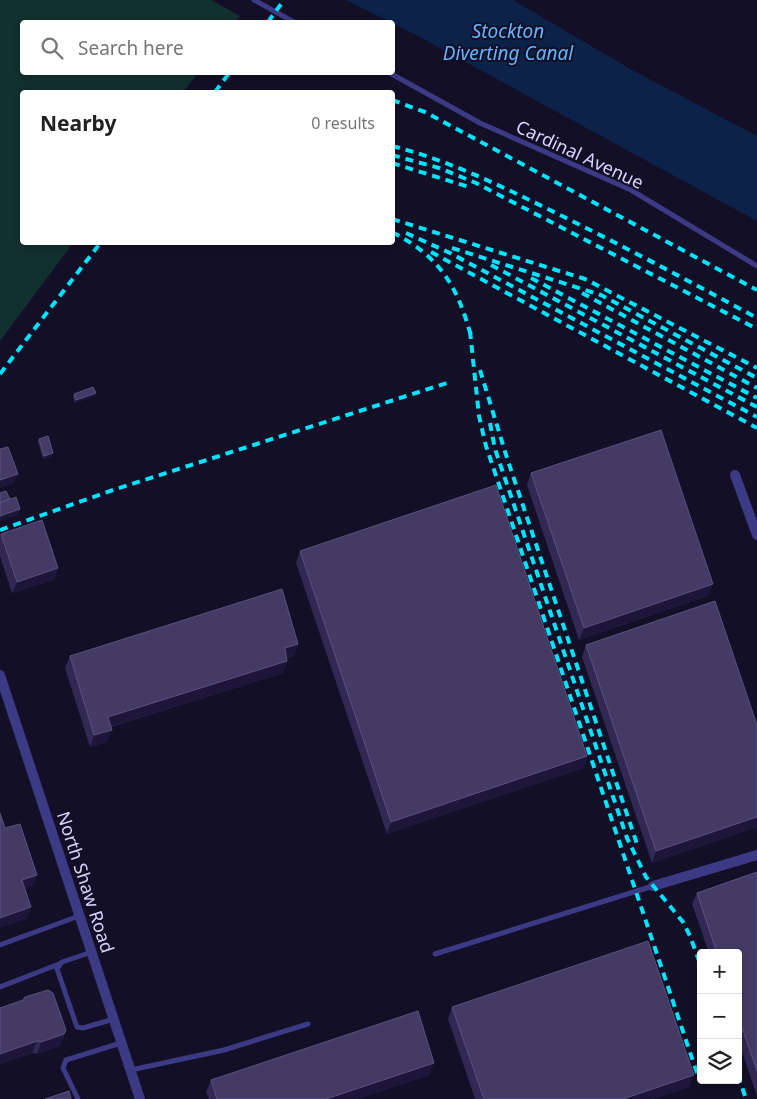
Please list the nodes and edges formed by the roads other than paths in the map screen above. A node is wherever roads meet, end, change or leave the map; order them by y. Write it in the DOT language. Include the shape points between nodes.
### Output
graph roads {
  1 [pos="254,0"];
  2 [pos="290,20"];
  3 [pos="393,75"];
  4 [pos="757,266"];
  5 [pos="735,475"];
  6 [pos="757,536"];
  7 [pos="0,675"];
  8 [pos="757,855"];
  9 [pos="653,886"];
  10 [pos="80,915"];
  11 [pos="0,945"];
  12 [pos="92,952"];
  13 [pos="435,954"];
  14 [pos="59,964"];
  15 [pos="0,987"];
  16 [pos="114,1019"];
  17 [pos="308,1024"];
  18 [pos="122,1043"];
  19 [pos="131,1070"];
  20 [pos="78,1099"];
  21 [pos="140,1099"];
  1 -- 2 [label="lane"];
  3 -- 4 [label="lane, Cardinal Avenue" via="480,123 631,190"];
  5 -- 6 [label="street"];
  7 -- 10 [label="street, North Shaw Road"];
  8 -- 9 [label="street"];
  9 -- 13 [label="lane"];
  10 -- 11 [label="lane"];
  10 -- 12 [label="street, North Shaw Road"];
  12 -- 14 [label="lane"];
  12 -- 16 [label="street, North Shaw Road"];
  14 -- 15 [label="lane"];
  14 -- 16 [label="lane" via="57,969 77,1027"];
  16 -- 18 [label="street, North Shaw Road"];
  17 -- 19 [label="lane" via="224,1050"];
  18 -- 19 [label="street, North Shaw Road"];
  18 -- 20 [label="lane" via="66,1060 63,1068"];
  19 -- 21 [label="street, North Shaw Road"];
}
